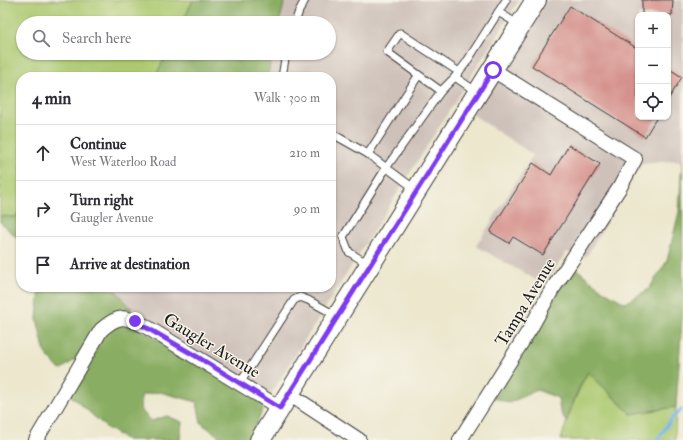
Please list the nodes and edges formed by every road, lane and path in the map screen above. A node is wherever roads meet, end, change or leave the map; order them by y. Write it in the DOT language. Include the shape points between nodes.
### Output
graph roads {
  1 [pos="305,0"];
  2 [pos="506,0"];
  3 [pos="536,0"];
  4 [pos="498,12"];
  5 [pos="297,16"];
  6 [pos="520,25"];
  7 [pos="285,60"];
  8 [pos="493,70"];
  9 [pos="283,72"];
  10 [pos="457,75"];
  11 [pos="418,76"];
  12 [pos="441,91"];
  13 [pos="479,93"];
  14 [pos="336,136"];
  15 [pos="368,154"];
  16 [pos="386,168"];
  17 [pos="417,191"];
  18 [pos="370,266"];
  19 [pos="338,317"];
  20 [pos="240,383"];
  21 [pos="285,401"];
  22 [pos="36,440"];
  23 [pos="260,440"];
  24 [pos="358,440"];
  25 [pos="460,440"];
  1 -- 5 [label="lane"];
  2 -- 4 [label="lane"];
  3 -- 6 [label="main road"];
  4 -- 6 [label="lane"];
  4 -- 10 [label="lane"];
  6 -- 8 [label="main road"];
  7 -- 9 [label="lane"];
  8 -- 13 [label="main road"];
  8 -- 25 [label="street, Tampa Avenue" via="635,159"];
  10 -- 11 [label="lane" via="400,34 387,52"];
  10 -- 12 [label="lane"];
  10 -- 13 [label="lane"];
  11 -- 12 [label="lane"];
  11 -- 15 [label="lane"];
  12 -- 16 [label="lane"];
  13 -- 17 [label="main road"];
  14 -- 15 [label="lane"];
  15 -- 16 [label="lane"];
  16 -- 17 [label="lane"];
  16 -- 18 [label="lane" via="343,237 349,252"];
  17 -- 18 [label="main road"];
  18 -- 19 [label="main road"];
  19 -- 20 [label="lane" via="308,300 300,297 294,300"];
  19 -- 21 [label="main road"];
  20 -- 21 [label="street, Gaugler Avenue"];
  20 -- 22 [label="street, Gaugler Avenue" via="145,326 126,318 119,318 101,330"];
  21 -- 23 [label="main road"];
  21 -- 24 [label="street, Gaugler Avenue"];
}
